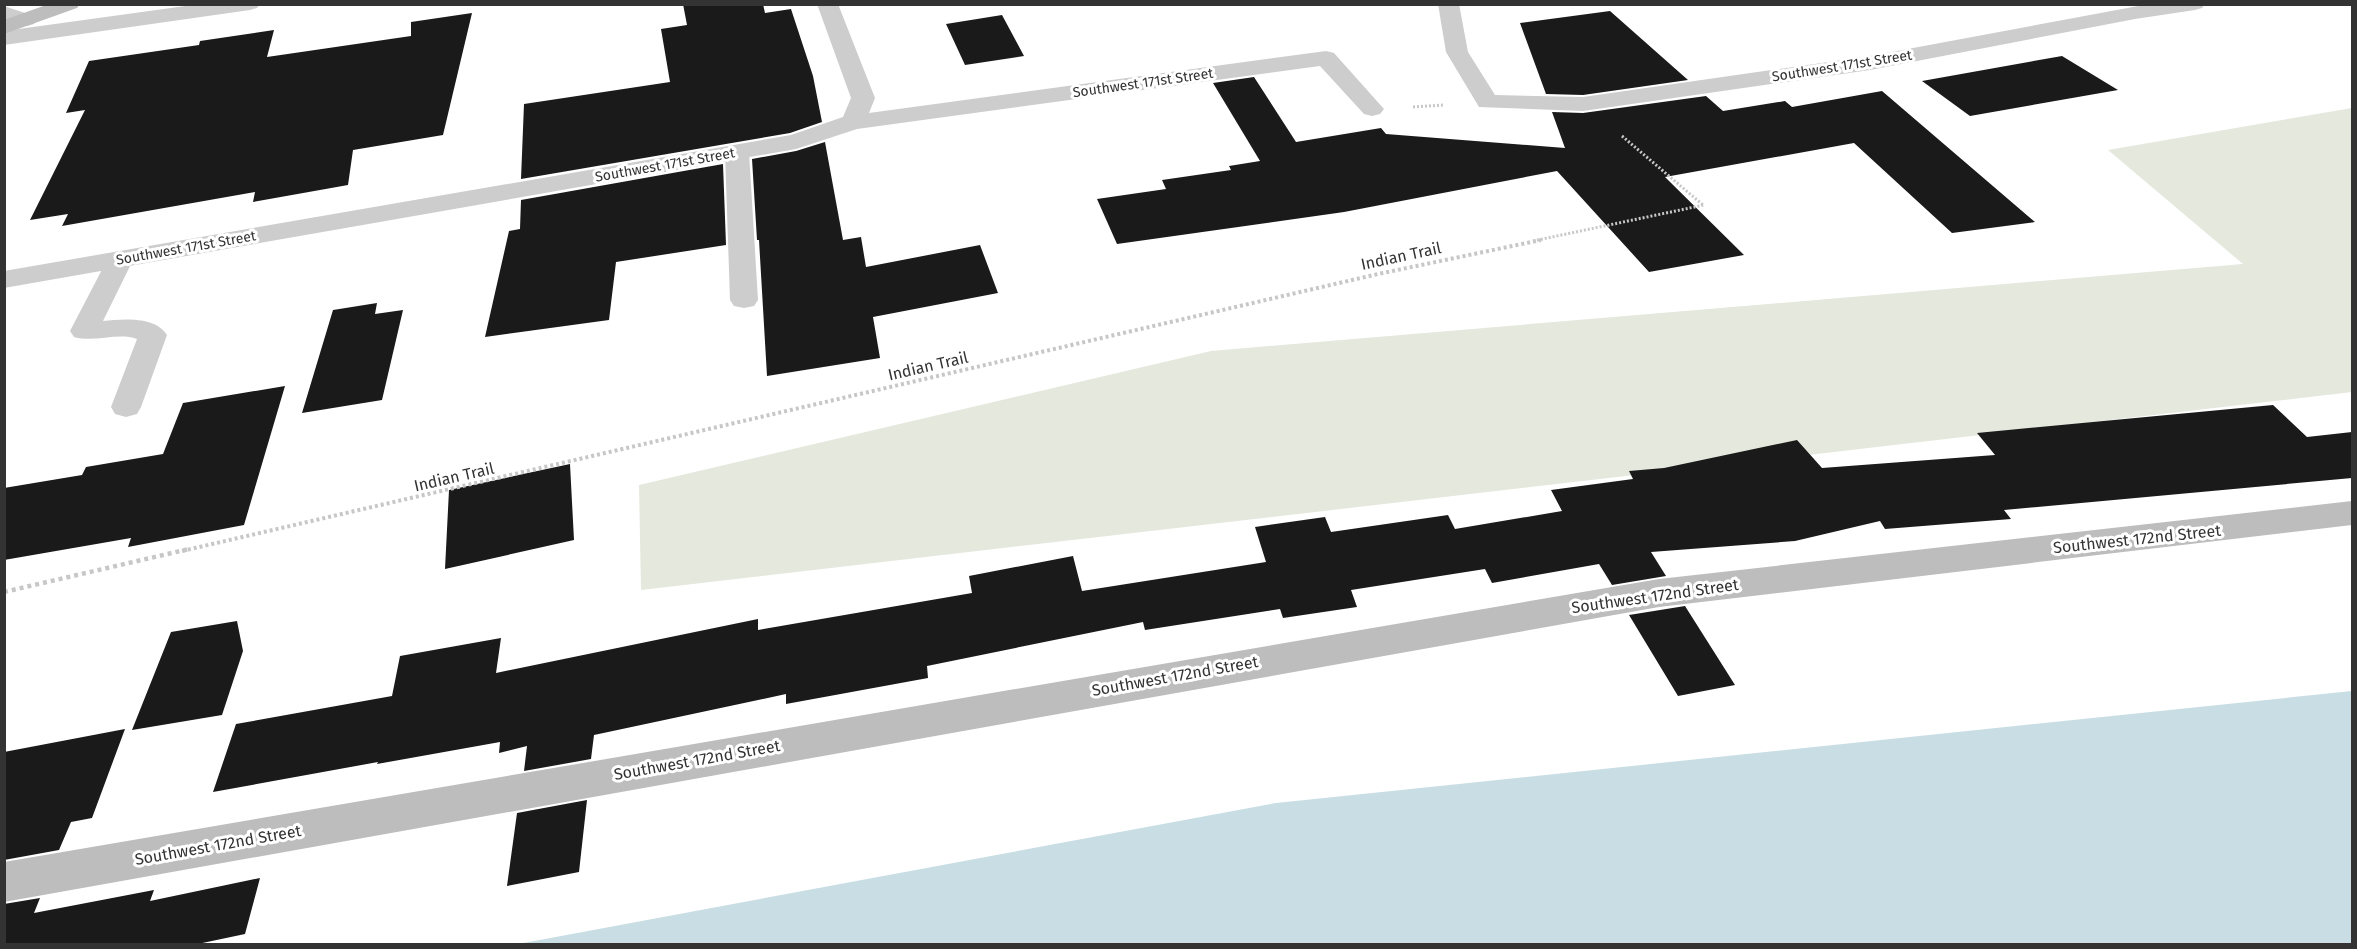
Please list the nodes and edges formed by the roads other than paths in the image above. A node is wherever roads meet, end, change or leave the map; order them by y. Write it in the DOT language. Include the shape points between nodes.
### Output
graph roads {
  1 [pos="70,4"];
  2 [pos="250,4"];
  3 [pos="827,4"];
  4 [pos="1448,4"];
  5 [pos="2195,4"];
  6 [pos="4,12"];
  7 [pos="27,20"];
  8 [pos="4,28"];
  9 [pos="4,38"];
  10 [pos="1372,109"];
  11 [pos="853,122"];
  12 [pos="737,152"];
  13 [pos="120,260"];
  14 [pos="4,280"];
  15 [pos="744,300"];
  16 [pos="126,407"];
  17 [pos="2352,513"];
  18 [pos="4,882"];
  1 -- 7 [label="street"];
  2 -- 9 [label="street"];
  3 -- 11 [label="street" via="863,98"];
  4 -- 5 [label="street, Southwest 171st Street" via="1457,52 1487,102 1583,104 1870,63"];
  6 -- 7 [label="lane"];
  7 -- 8 [label="street"];
  10 -- 11 [label="street, Southwest 171st Street" via="1326,58"];
  11 -- 12 [label="street, Southwest 171st Street" via="796,142"];
  12 -- 13 [label="street, Southwest 171st Street"];
  12 -- 15 [label="lane"];
  13 -- 14 [label="street, Southwest 171st Street"];
  13 -- 16 [label="lane" via="84,331 130,327 153,335"];
  17 -- 18 [label="street, Southwest 172nd Street" via="1659,593"];
}
